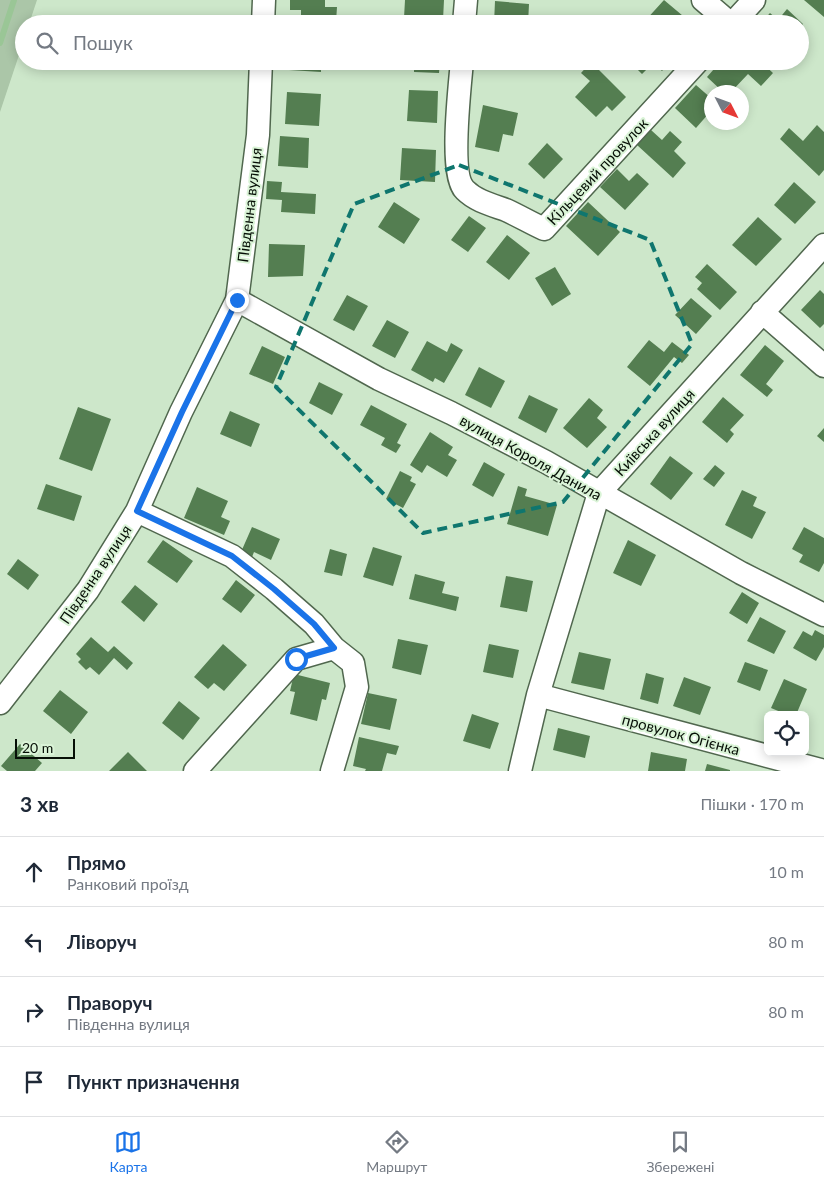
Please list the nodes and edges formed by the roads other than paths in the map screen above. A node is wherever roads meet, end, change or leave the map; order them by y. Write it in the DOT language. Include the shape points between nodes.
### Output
graph roads {
  1 [pos="264,0"];
  2 [pos="466,0"];
  3 [pos="703,0"];
  4 [pos="754,0"];
  5 [pos="263,15"];
  6 [pos="465,15"];
  7 [pos="720,15"];
  8 [pos="740,15"];
  9 [pos="261,70"];
  10 [pos="461,70"];
  11 [pos="690,70"];
  12 [pos="824,246"];
  13 [pos="237,300"];
  14 [pos="762,312"];
  15 [pos="824,366"];
  16 [pos="598,493"];
  17 [pos="137,511"];
  18 [pos="824,615"];
  19 [pos="334,648"];
  20 [pos="538,695"];
  21 [pos="0,703"];
  22 [pos="195,771"];
  23 [pos="332,771"];
  24 [pos="520,771"];
  25 [pos="824,771"];
  1 -- 5 [label="street"];
  2 -- 6 [label="street"];
  3 -- 7 [label="street"];
  4 -- 8 [label="street"];
  9 -- 13 [label="street, Південна вулиця" via="258,135"];
  10 -- 11 [label="street, Кільцевий провулок" via="456,148 458,178 464,190 544,229"];
  12 -- 14 [label="street, Київська вулиця"];
  13 -- 16 [label="street, вулиця Короля Данила" via="379,379 546,462"];
  13 -- 17 [label="street, Південна вулиця"];
  14 -- 15 [label="street"];
  14 -- 16 [label="street, Київська вулиця"];
  16 -- 18 [label="street, вулиця Короля Данила"];
  16 -- 20 [label="street, Київська вулиця"];
  17 -- 19 [label="street" via="232,556 314,624"];
  17 -- 21 [label="street, Південна вулиця" via="88,590"];
  19 -- 22 [label="street" via="296,659"];
  19 -- 23 [label="street" via="353,664 357,687"];
  20 -- 24 [label="street, Київська вулиця"];
  20 -- 25 [label="street, провулок Огієнка"];
}
